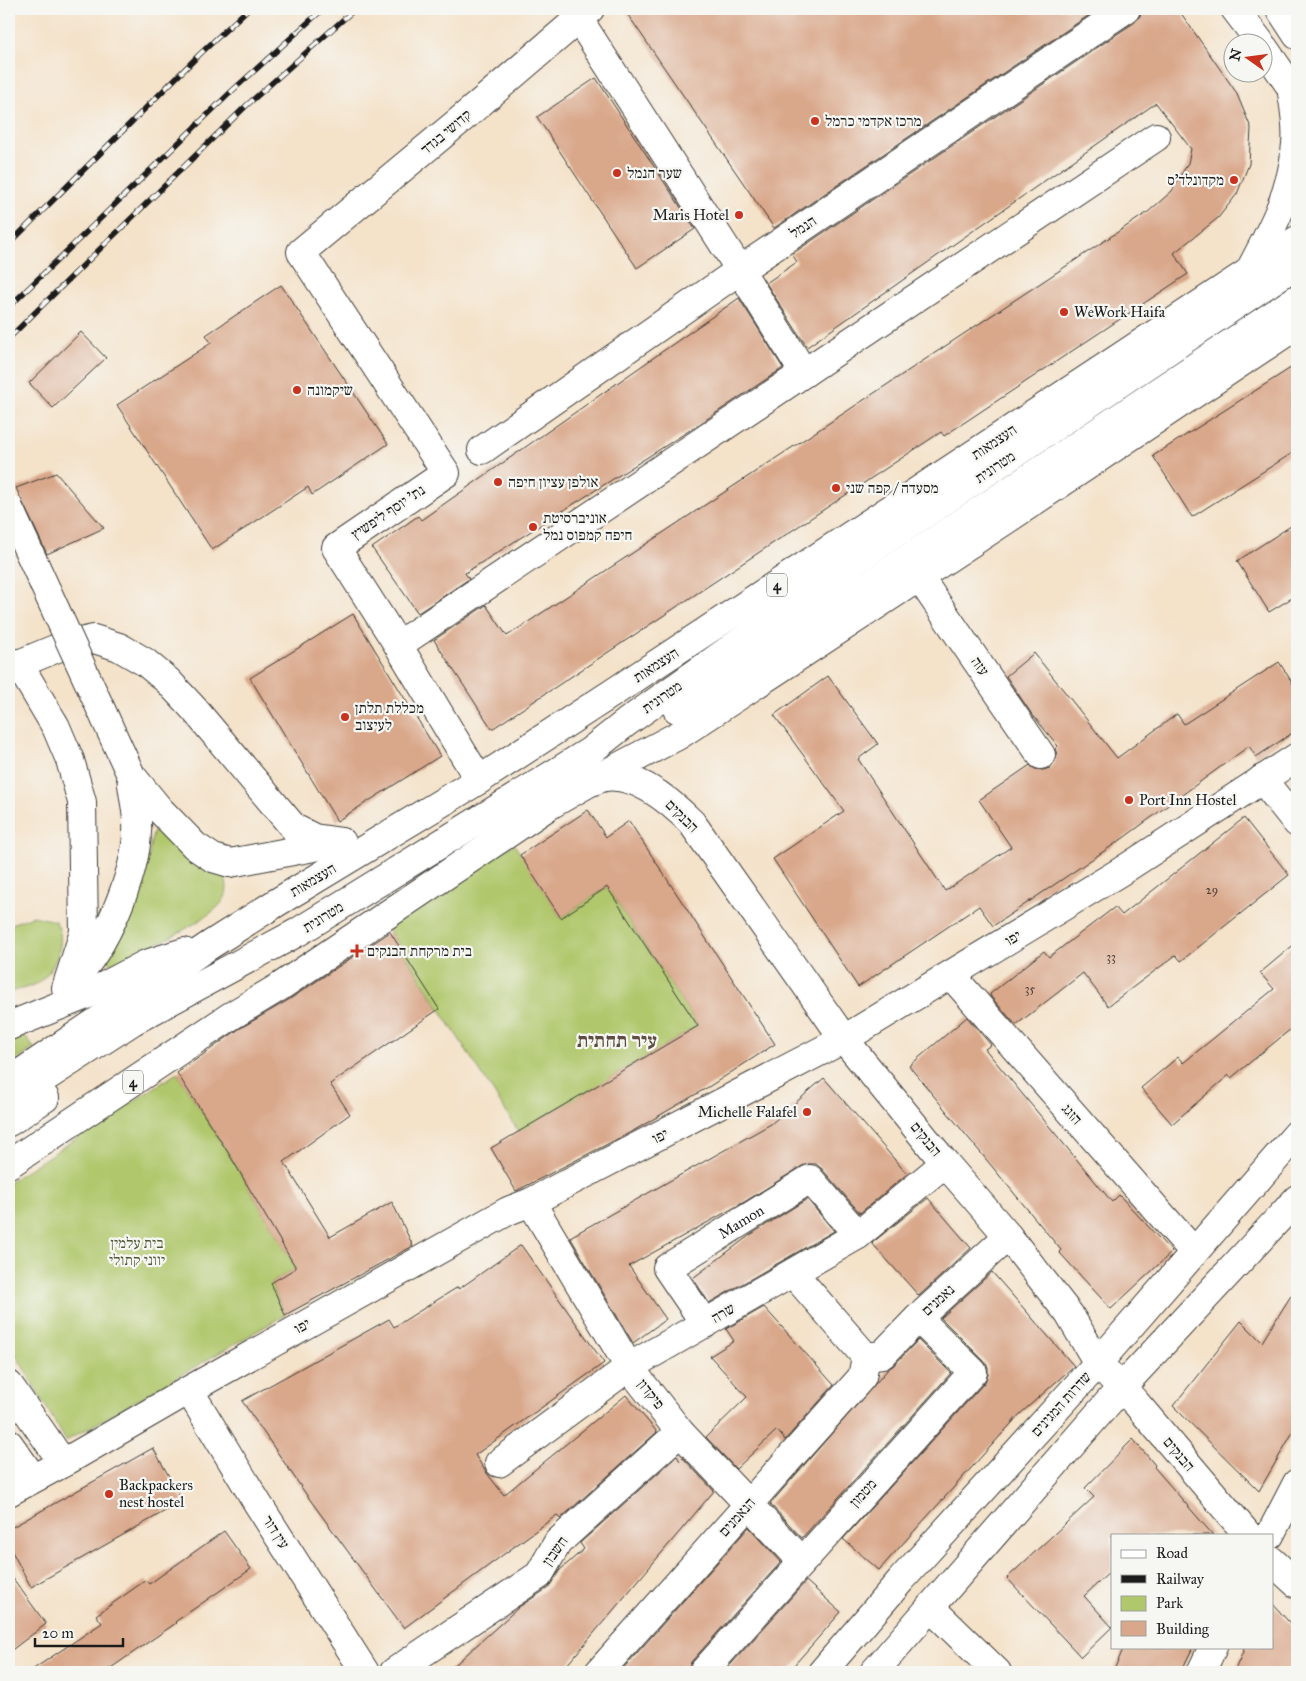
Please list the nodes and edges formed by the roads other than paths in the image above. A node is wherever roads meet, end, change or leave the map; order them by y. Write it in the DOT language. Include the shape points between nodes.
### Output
graph roads {
  1 [pos="1126,9"];
  2 [pos="1235,9"];
  3 [pos="1280,9"];
  4 [pos="584,13"];
  5 [pos="1252,32"];
  6 [pos="1297,35"];
  7 [pos="1274,63"];
  8 [pos="1294,92"];
  9 [pos="1156,138"];
  10 [pos="1297,240"];
  11 [pos="301,252"];
  12 [pos="1297,264"];
  13 [pos="740,270"];
  14 [pos="1248,274"];
  15 [pos="1297,299"];
  16 [pos="1297,324"];
  17 [pos="804,373"];
  18 [pos="482,450"];
  19 [pos="9,508"];
  20 [pos="919,577"];
  21 [pos="398,645"];
  22 [pos="13,666"];
  23 [pos="1041,755"];
  24 [pos="1297,757"];
  25 [pos="131,775"];
  26 [pos="1262,779"];
  27 [pos="479,780"];
  28 [pos="590,782"];
  29 [pos="1297,823"];
  30 [pos="384,838"];
  31 [pos="342,842"];
  32 [pos="210,945"];
  33 [pos="951,975"];
  34 [pos="66,988"];
  35 [pos="16,1023"];
  36 [pos="844,1039"];
  37 [pos="9,1081"];
  38 [pos="9,1101"];
  39 [pos="9,1122"];
  40 [pos="1297,1134"];
  41 [pos="945,1163"];
  42 [pos="9,1164"];
  43 [pos="1297,1198"];
  44 [pos="531,1202"];
  45 [pos="858,1235"];
  46 [pos="1008,1236"];
  47 [pos="1194,1252"];
  48 [pos="793,1273"];
  49 [pos="1069,1314"];
  50 [pos="918,1318"];
  51 [pos="705,1324"];
  52 [pos="1118,1340"];
  53 [pos="1159,1347"];
  54 [pos="866,1357"];
  55 [pos="1098,1363"];
  56 [pos="630,1367"];
  57 [pos="9,1385"];
  58 [pos="1121,1388"];
  59 [pos="189,1390"];
  60 [pos="680,1432"];
  61 [pos="9,1444"];
  62 [pos="63,1463"];
  63 [pos="499,1463"];
  64 [pos="33,1478"];
  65 [pos="1297,1483"];
  66 [pos="9,1492"];
  67 [pos="748,1505"];
  68 [pos="1247,1534"];
  69 [pos="1271,1534"];
  70 [pos="802,1561"];
  71 [pos="1274,1563"];
  72 [pos="1297,1584"];
  73 [pos="930,1607"];
  74 [pos="1212,1648"];
  75 [pos="365,1672"];
  76 [pos="394,1672"];
  77 [pos="599,1672"];
  78 [pos="703,1672"];
  79 [pos="822,1672"];
  80 [pos="874,1672"];
  81 [pos="998,1672"];
  82 [pos="1200,1672"];
  1 -- 13 [label="main road, הנמל"];
  2 -- 5 [label="main road"];
  3 -- 6 [label="main road"];
  4 -- 11 [label="main road, קדושי בגדד"];
  4 -- 13 [label="main road"];
  7 -- 8 [label="main road"];
  8 -- 14 [label="main road" via="1296,145 1290,180 1276,221"];
  9 -- 17 [label="main road"];
  10 -- 14 [label="main road, העצמאות / 4"];
  11 -- 21 [label="main road, נת' יוסף ליפשיץ" via="446,473 336,548"];
  12 -- 38 [label="main road, מטרונית" via="853,562 588,752 298,932 133,1021"];
  13 -- 17 [label="main road"];
  13 -- 18 [label="main road, הנמל"];
  14 -- 27 [label="main road, העצמאות / 4"];
  15 -- 39 [label="main road, מטרונית" via="757,659 263,967 87,1069"];
  16 -- 20 [label="main road, 4"];
  17 -- 21 [label="main road"];
  19 -- 25 [label="main road, bridge"];
  20 -- 23 [label="main road, עזה"];
  20 -- 28 [label="main road, 4" via="679,735"];
  21 -- 27 [label="main road, נת' יוסף ליפשיץ"];
  22 -- 31 [label="main road" via="62,646 94,638 119,647 144,662 174,688 294,828 314,838"];
  22 -- 34 [label="main road" via="56,727 82,802 84,932"];
  24 -- 26 [label="main road, יפו"];
  25 -- 31 [label="main road" via="195,846 213,858 230,863"];
  25 -- 34 [label="main road" via="137,822 130,874 106,932 86,966"];
  26 -- 29 [label="main road"];
  26 -- 33 [label="main road, יפו" via="1120,872"];
  27 -- 30 [label="main road, העצמאות / 4"];
  28 -- 36 [label="main road, הבנקים" via="618,778 636,783 661,796 692,823"];
  28 -- 42 [label="main road, 4" via="550,805"];
  30 -- 31 [label="main road"];
  30 -- 32 [label="main road, העצמאות / 4"];
  32 -- 35 [label="main road" via="146,964 91,993"];
  32 -- 37 [label="main road, העצמאות / 4"];
  33 -- 36 [label="main road, יפו"];
  33 -- 47 [label="main road, הזגג"];
  34 -- 35 [label="main road"];
  36 -- 41 [label="main road, הבנקים"];
  36 -- 44 [label="main road, יפו"];
  40 -- 47 [label="main road, שדרות המגינים"];
  41 -- 45 [label="main road, שרה"];
  41 -- 46 [label="main road, הבנקים"];
  43 -- 53 [label="main road"];
  44 -- 56 [label="main road, פיקדון"];
  44 -- 59 [label="main road, יפו" via="508,1211"];
  45 -- 48 [label="main road, שרה"];
  45 -- 51 [label="main road, Mamon" via="810,1179 667,1268"];
  46 -- 49 [label="main road, הבנקים"];
  46 -- 50 [label="main road, נאמנים"];
  47 -- 52 [label="main road, שדרות המגינים"];
  48 -- 51 [label="main road, שרה"];
  48 -- 54 [label="main road"];
  49 -- 52 [label="main road"];
  49 -- 55 [label="main road, הבנקים"];
  50 -- 54 [label="main road, נאמנים" via="882,1355"];
  50 -- 70 [label="main road, מטמון" via="972,1372"];
  51 -- 56 [label="main road, שרה"];
  52 -- 53 [label="main road"];
  52 -- 55 [label="main road, שדרות המגינים"];
  53 -- 58 [label="main road"];
  54 -- 67 [label="main road, הנאמנים" via="862,1377"];
  55 -- 58 [label="main road, הבנקים"];
  55 -- 79 [label="main road, שדרות המגינים"];
  56 -- 60 [label="main road, פיקדון"];
  56 -- 63 [label="main road, שרה"];
  57 -- 62 [label="main road"];
  58 -- 68 [label="main road, הבנקים"];
  58 -- 73 [label="main road"];
  59 -- 62 [label="main road, יפו"];
  59 -- 75 [label="main road, עין דור"];
  60 -- 67 [label="main road, פיקדון"];
  60 -- 76 [label="main road, חשבון" via="558,1542 539,1575"];
  61 -- 64 [label="main road"];
  62 -- 64 [label="main road, יפו"];
  64 -- 66 [label="main road, יפו"];
  65 -- 69 [label="main road"];
  67 -- 70 [label="main road, פיקדון"];
  67 -- 77 [label="main road, הנאמנים"];
  70 -- 78 [label="main road, מטמון"];
  71 -- 72 [label="main road"];
  73 -- 80 [label="main road"];
  73 -- 81 [label="main road"];
  74 -- 82 [label="main road"];
}
